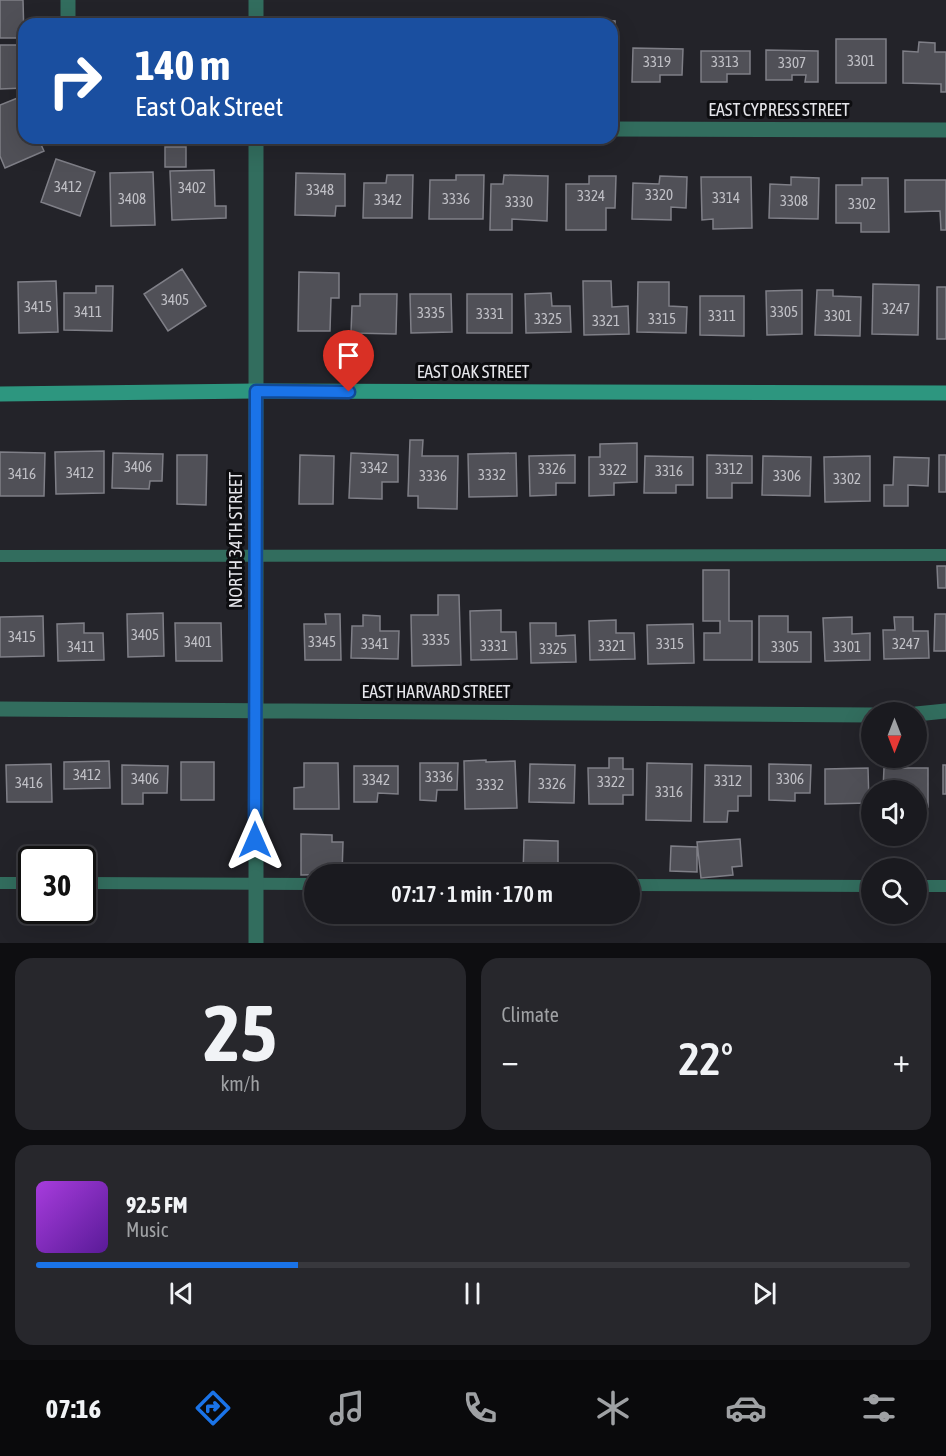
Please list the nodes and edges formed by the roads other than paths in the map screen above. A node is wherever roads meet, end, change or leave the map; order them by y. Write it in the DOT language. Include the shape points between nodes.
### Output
graph roads {
  1 [pos="68,0"];
  2 [pos="256,0"];
  3 [pos="68,18"];
  4 [pos="256,18"];
  5 [pos="618,129"];
  6 [pos="946,130"];
  7 [pos="256,144"];
  8 [pos="256,391"];
  9 [pos="946,393"];
  10 [pos="0,394"];
  11 [pos="946,555"];
  12 [pos="0,556"];
  13 [pos="255,556"];
  14 [pos="0,710"];
  15 [pos="255,711"];
  16 [pos="946,711"];
  17 [pos="927,713"];
  18 [pos="861,715"];
  19 [pos="0,883"];
  20 [pos="18,883"];
  21 [pos="96,883"];
  22 [pos="255,884"];
  23 [pos="304,884"];
  24 [pos="640,885"];
  25 [pos="861,886"];
  26 [pos="927,886"];
  27 [pos="946,886"];
  28 [pos="256,943"];
  1 -- 3 [label="street"];
  2 -- 4 [label="street"];
  5 -- 6 [label="street, EAST CYPRESS STREET"];
  7 -- 8 [label="street, NORTH 34TH STREET"];
  8 -- 9 [label="street, EAST OAK STREET"];
  8 -- 10 [label="street, EAST OAK STREET"];
  8 -- 13 [label="street, NORTH 34TH STREET"];
  11 -- 13 [label="lane"];
  12 -- 13 [label="lane"];
  13 -- 15 [label="street, NORTH 34TH STREET"];
  14 -- 15 [label="street, EAST HARVARD STREET"];
  15 -- 18 [label="street, EAST HARVARD STREET"];
  15 -- 22 [label="street, NORTH 34TH STREET"];
  16 -- 17 [label="street"];
  19 -- 20 [label="lane"];
  21 -- 22 [label="lane"];
  22 -- 23 [label="lane"];
  22 -- 28 [label="street, NORTH 34TH STREET"];
  24 -- 25 [label="lane"];
  26 -- 27 [label="lane"];
}
